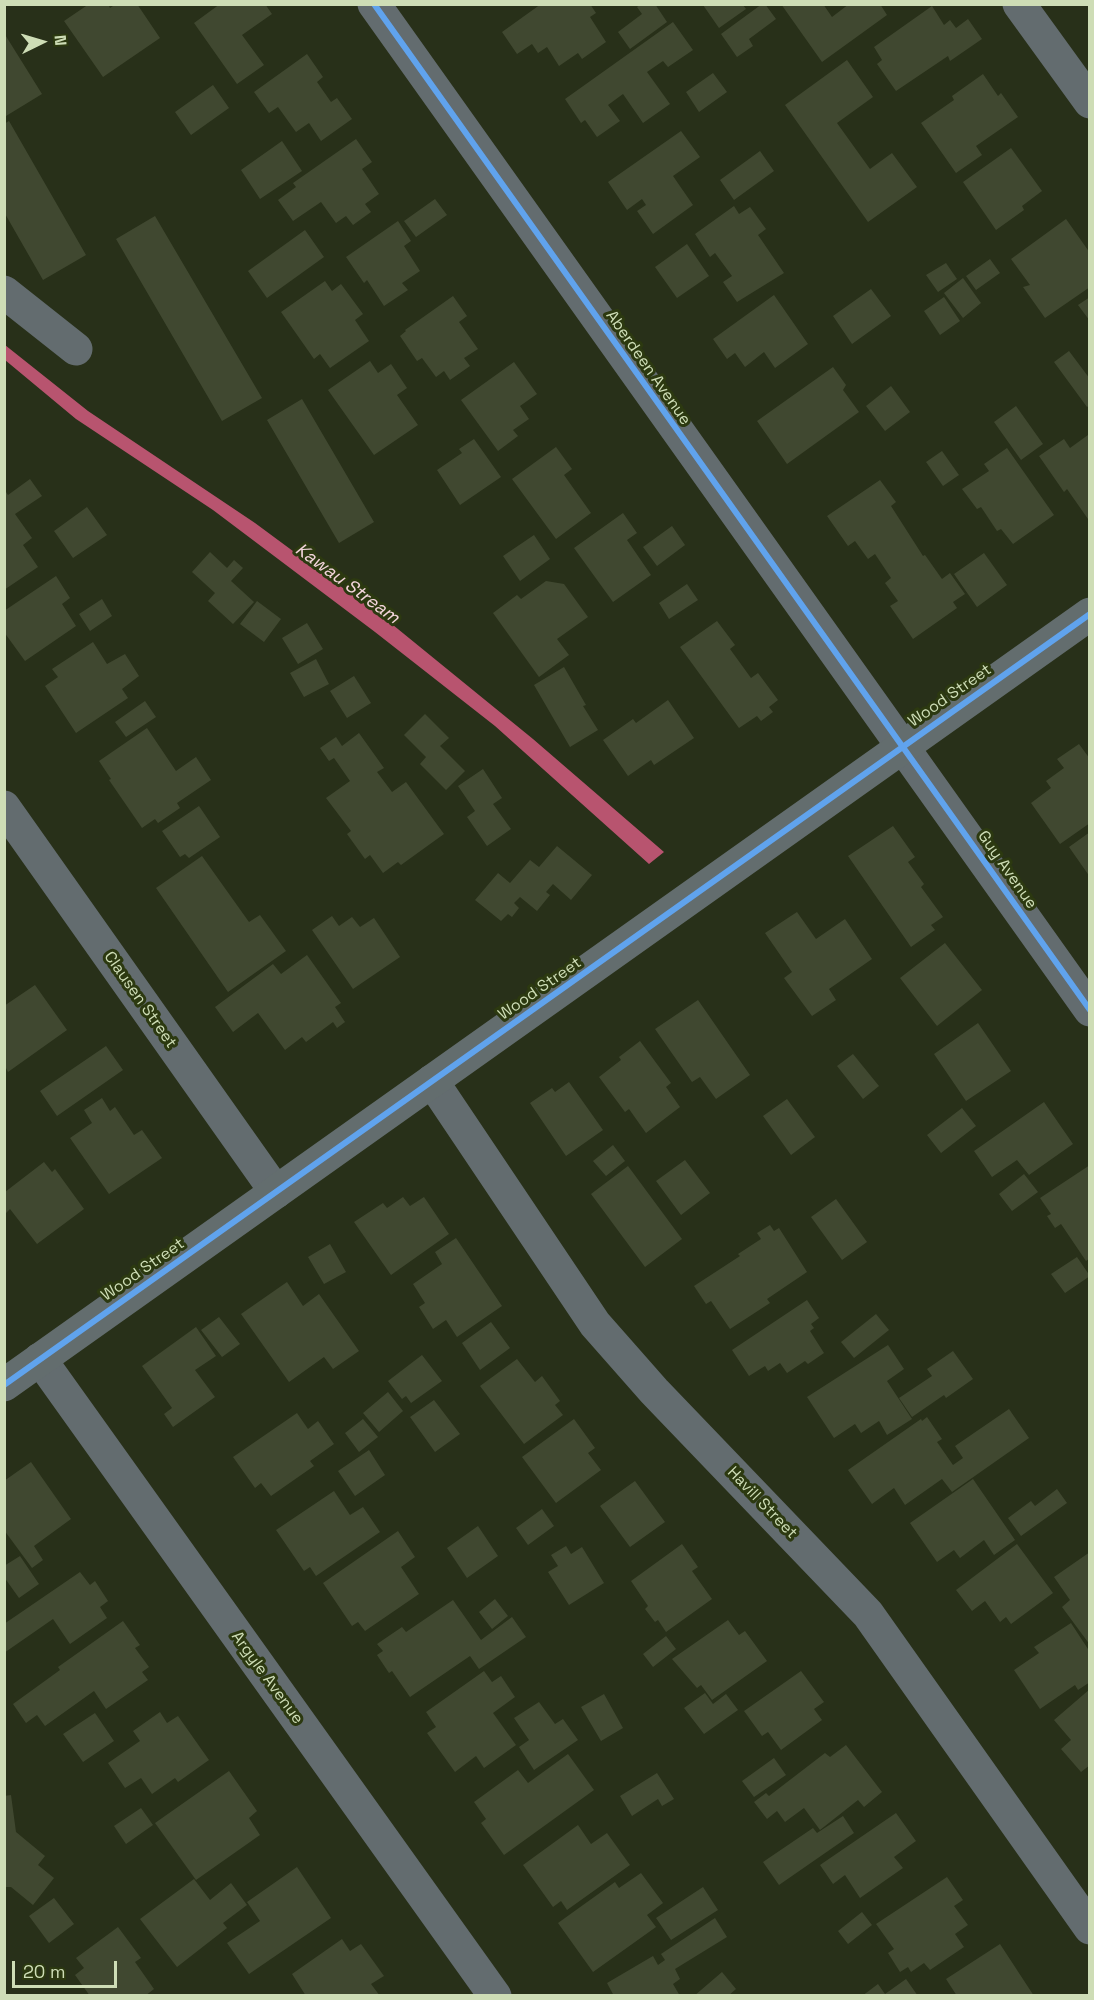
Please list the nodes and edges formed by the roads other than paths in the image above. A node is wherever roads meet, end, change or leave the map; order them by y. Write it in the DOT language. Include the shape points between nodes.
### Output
graph roads {
  1 [pos="374,4"];
  2 [pos="1019,4"];
  3 [pos="1089,102"];
  4 [pos="4,292"];
  5 [pos="76,349"];
  6 [pos="1089,614"];
  7 [pos="902,747"];
  8 [pos="4,807"];
  9 [pos="1089,1010"];
  10 [pos="432,1081"];
  11 [pos="276,1192"];
  12 [pos="40,1359"];
  13 [pos="4,1384"];
  14 [pos="1089,1928"];
  15 [pos="495,1995"];
  1 -- 7 [label="street, Aberdeen Avenue"];
  2 -- 3 [label="street"];
  4 -- 5 [label="street"];
  6 -- 7 [label="street, Wood Street"];
  7 -- 9 [label="street, Guy Avenue"];
  7 -- 10 [label="street, Wood Street"];
  8 -- 11 [label="street, Clausen Street"];
  10 -- 11 [label="street, Wood Street"];
  10 -- 14 [label="street, Havill Street" via="595,1324 868,1614"];
  11 -- 12 [label="street, Wood Street"];
  12 -- 13 [label="street, Wood Street"];
  12 -- 15 [label="street, Argyle Avenue"];
}
